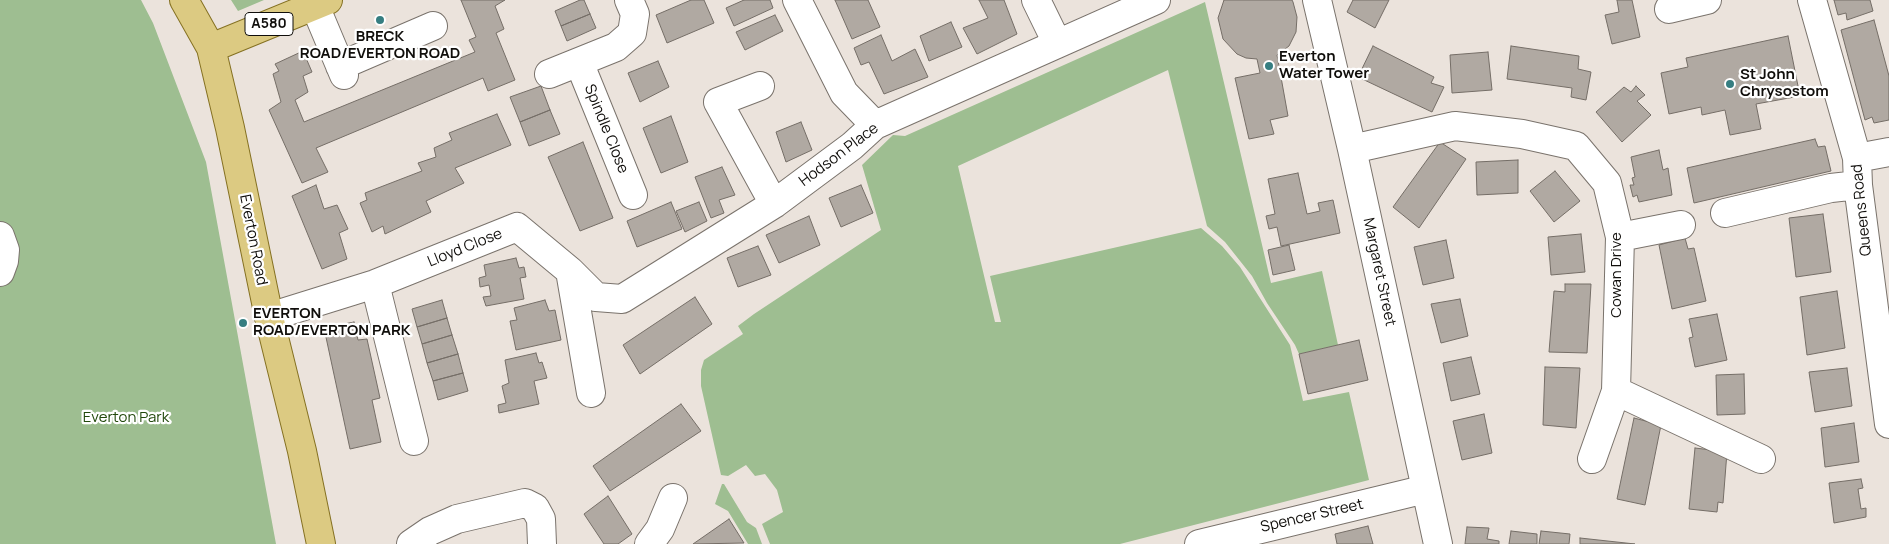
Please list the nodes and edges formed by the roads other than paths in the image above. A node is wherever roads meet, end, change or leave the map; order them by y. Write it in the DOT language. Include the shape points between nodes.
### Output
graph roads {
  1 [pos="184,0"];
  2 [pos="629,0"];
  3 [pos="797,0"];
  4 [pos="1036,0"];
  5 [pos="1156,0"];
  6 [pos="1317,0"];
  7 [pos="1707,0"];
  8 [pos="1812,0"];
  9 [pos="322,3"];
  10 [pos="1669,9"];
  11 [pos="433,26"];
  12 [pos="1057,43"];
  13 [pos="211,48"];
  14 [pos="579,62"];
  15 [pos="549,74"];
  16 [pos="760,86"];
  17 [pos="875,126"];
  18 [pos="1352,148"];
  19 [pos="1889,152"];
  20 [pos="1857,172"];
  21 [pos="633,195"];
  22 [pos="774,204"];
  23 [pos="1726,213"];
  24 [pos="1682,225"];
  25 [pos="0,236"];
  26 [pos="1620,237"];
  27 [pos="570,271"];
  28 [pos="0,272"];
  29 [pos="375,284"];
  30 [pos="269,317"];
  31 [pos="1616,391"];
  32 [pos="590,393"];
  33 [pos="1889,424"];
  34 [pos="414,441"];
  35 [pos="1592,459"];
  36 [pos="1762,459"];
  37 [pos="1426,489"];
  38 [pos="673,498"];
  39 [pos="1279,534"];
  40 [pos="321,544"];
  41 [pos="411,544"];
  42 [pos="542,544"];
  43 [pos="649,544"];
  44 [pos="1199,544"];
  45 [pos="1438,544"];
  1 -- 13 [label="main road, Everton Road"];
  2 -- 14 [label="street" via="634,14 632,33 616,47"];
  3 -- 17 [label="street" via="844,93"];
  4 -- 12 [label="street"];
  5 -- 12 [label="street, Hodson Place"];
  6 -- 18 [label="street, Margaret Street"];
  7 -- 10 [label="street"];
  8 -- 20 [label="street, Queens Road"];
  9 -- 11 [label="street" via="342,70"];
  9 -- 13 [label="main road, A580"];
  12 -- 17 [label="street, Hodson Place"];
  13 -- 30 [label="main road, Everton Road"];
  14 -- 15 [label="street"];
  14 -- 21 [label="street, Spindle Close"];
  16 -- 22 [label="street" via="718,102"];
  17 -- 22 [label="street, Hodson Place"];
  18 -- 26 [label="street, Cowan Drive" via="1455,126 1522,134 1576,146 1607,183"];
  18 -- 37 [label="street, Margaret Street"];
  19 -- 20 [label="street"];
  20 -- 23 [label="street" via="1831,188"];
  20 -- 33 [label="street, Queens Road"];
  22 -- 27 [label="street, Hodson Place" via="622,299 596,297"];
  24 -- 26 [label="street"];
  25 -- 28 [label="street" via="5,250"];
  26 -- 31 [label="street, Cowan Drive"];
  27 -- 29 [label="street, Lloyd Close" via="517,227"];
  27 -- 32 [label="street"];
  29 -- 30 [label="street, Lloyd Close"];
  29 -- 34 [label="street"];
  30 -- 40 [label="main road, Everton Road"];
  31 -- 35 [label="street, Cowan Drive"];
  31 -- 36 [label="street"];
  37 -- 39 [label="street, Spencer Street"];
  37 -- 45 [label="street, Margaret Street"];
  38 -- 43 [label="street" via="660,529"];
  39 -- 44 [label="street, Spencer Street"];
  41 -- 42 [label="street" via="457,519 525,503 535,508 541,519"];
}
